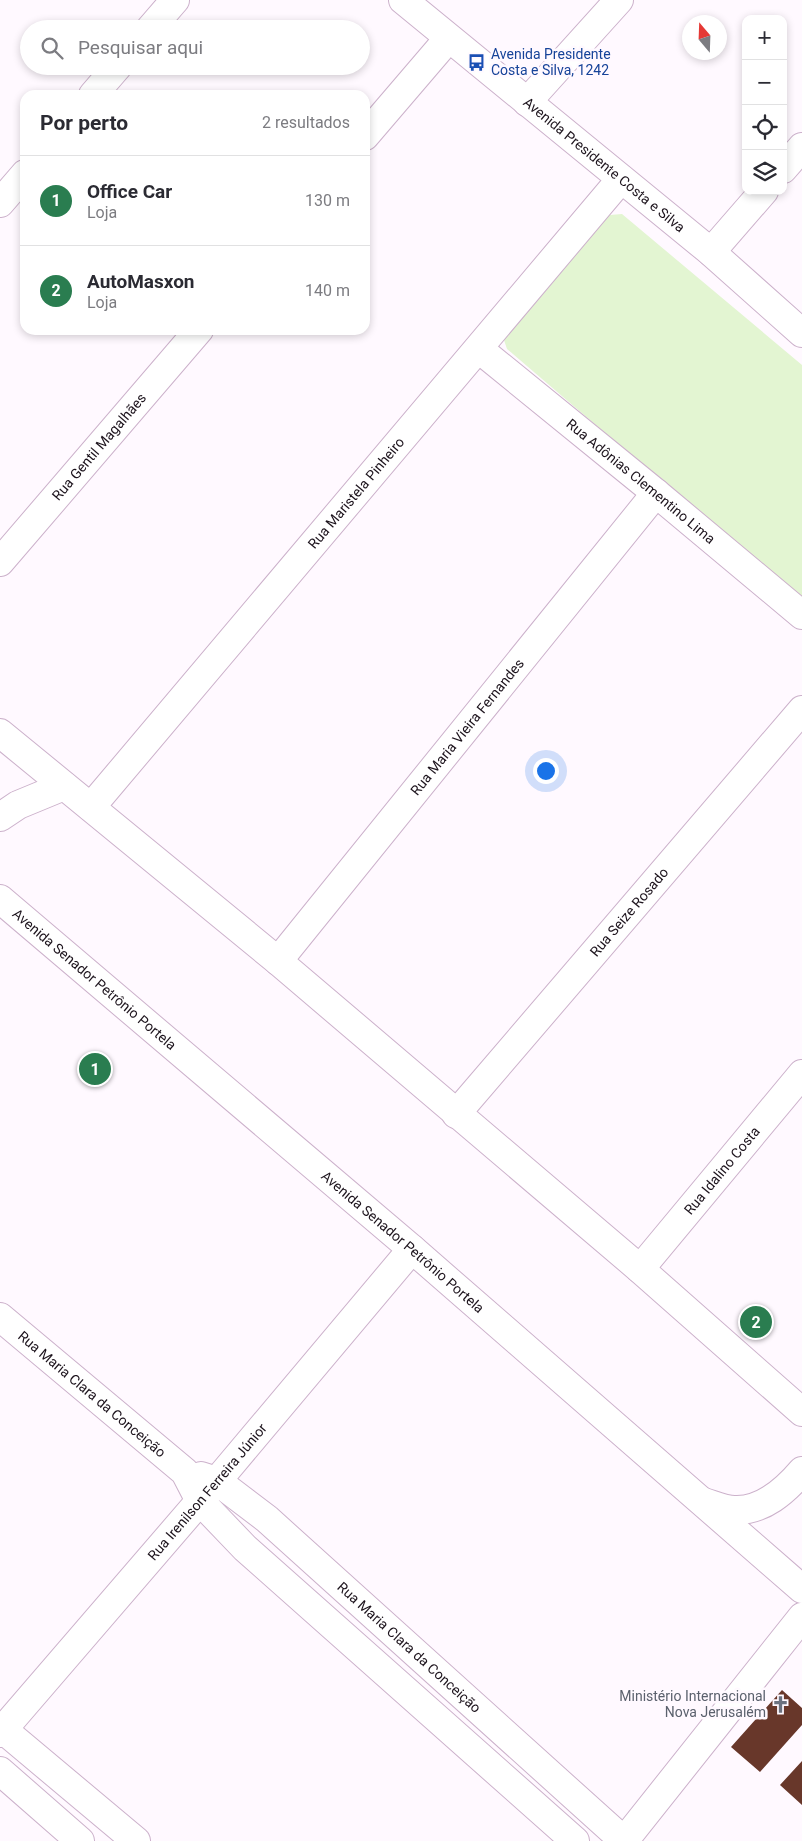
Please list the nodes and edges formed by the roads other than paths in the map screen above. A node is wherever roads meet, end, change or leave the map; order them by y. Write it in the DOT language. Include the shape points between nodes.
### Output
graph roads {
  1 [pos="175,0"];
  2 [pos="403,0"];
  3 [pos="619,0"];
  4 [pos="158,20"];
  5 [pos="448,38"];
  6 [pos="110,75"];
  7 [pos="97,90"];
  8 [pos="527,102"];
  9 [pos="370,130"];
  10 [pos="802,147"];
  11 [pos="787,164"];
  12 [pos="621,179"];
  13 [pos="20,180"];
  14 [pos="761,195"];
  15 [pos="0,202"];
  16 [pos="711,252"];
  17 [pos="802,333"];
  18 [pos="195,335"];
  19 [pos="479,349"];
  20 [pos="656,493"];
  21 [pos="0,562"];
  22 [pos="802,615"];
  23 [pos="802,710"];
  24 [pos="0,733"];
  25 [pos="64,786"];
  26 [pos="91,807"];
  27 [pos="0,817"];
  28 [pos="3,906"];
  29 [pos="278,961"];
  30 [pos="802,1074"];
  31 [pos="456,1114"];
  32 [pos="412,1249"];
  33 [pos="640,1269"];
  34 [pos="0,1317"];
  35 [pos="802,1412"];
  36 [pos="802,1471"];
  37 [pos="185,1472"];
  38 [pos="217,1481"];
  39 [pos="200,1501"];
  40 [pos="703,1502"];
  41 [pos="802,1589"];
  42 [pos="802,1617"];
  43 [pos="1,1730"];
  44 [pos="0,1771"];
  45 [pos="80,1841"];
  46 [pos="136,1841"];
  47 [pos="576,1841"];
  48 [pos="624,1841"];
  1 -- 4 [label="street"];
  2 -- 5 [label="street, Avenida Presidente Costa e Silva"];
  3 -- 8 [label="street"];
  5 -- 8 [label="street, Avenida Presidente Costa e Silva"];
  5 -- 9 [label="street"];
  6 -- 7 [label="street"];
  8 -- 12 [label="street, Avenida Presidente Costa e Silva"];
  10 -- 11 [label="street"];
  12 -- 16 [label="street, Avenida Presidente Costa e Silva"];
  12 -- 19 [label="street, Rua Maristela Pinheiro"];
  13 -- 15 [label="street"];
  14 -- 16 [label="street"];
  16 -- 17 [label="street, Avenida Presidente Costa e Silva"];
  18 -- 21 [label="street, Rua Gentil Magalhães"];
  19 -- 20 [label="street, Rua Adônias Clementino Lima"];
  19 -- 26 [label="street, Rua Maristela Pinheiro"];
  20 -- 22 [label="street, Rua Adônias Clementino Lima"];
  20 -- 29 [label="street, Rua Maria Vieira Fernandes"];
  23 -- 31 [label="street, Rua Seize Rosado"];
  24 -- 25 [label="street"];
  25 -- 26 [label="street"];
  25 -- 27 [label="street" via="18,805"];
  26 -- 29 [label="street"];
  28 -- 32 [label="street, Avenida Senador Petrônio Portela"];
  29 -- 31 [label="street"];
  30 -- 33 [label="street, Rua Idalino Costa"];
  31 -- 33 [label="street"];
  32 -- 38 [label="street, Rua Irenilson Ferreira Júnior"];
  32 -- 40 [label="street, Avenida Senador Petrônio Portela"];
  33 -- 35 [label="street"];
  34 -- 37 [label="street, Rua Maria Clara da Conceição"];
  36 -- 40 [label="street" via="777,1497 755,1508 735,1510"];
  37 -- 38 [label="street, Rua Maria Clara da Conceição"];
  37 -- 39 [label="street, Rua Maria Clara da Conceição"];
  38 -- 39 [label="street, Rua Irenilson Ferreira Júnior"];
  38 -- 48 [label="street, Rua Maria Clara da Conceição" via="274,1526"];
  39 -- 43 [label="street, Rua Irenilson Ferreira Júnior"];
  39 -- 47 [label="street, Rua Maria Clara da Conceição" via="252,1555"];
  40 -- 41 [label="street, Avenida Senador Petrônio Portela"];
  42 -- 48 [label="street"];
  43 -- 46 [label="street"];
  44 -- 45 [label="street"];
}
